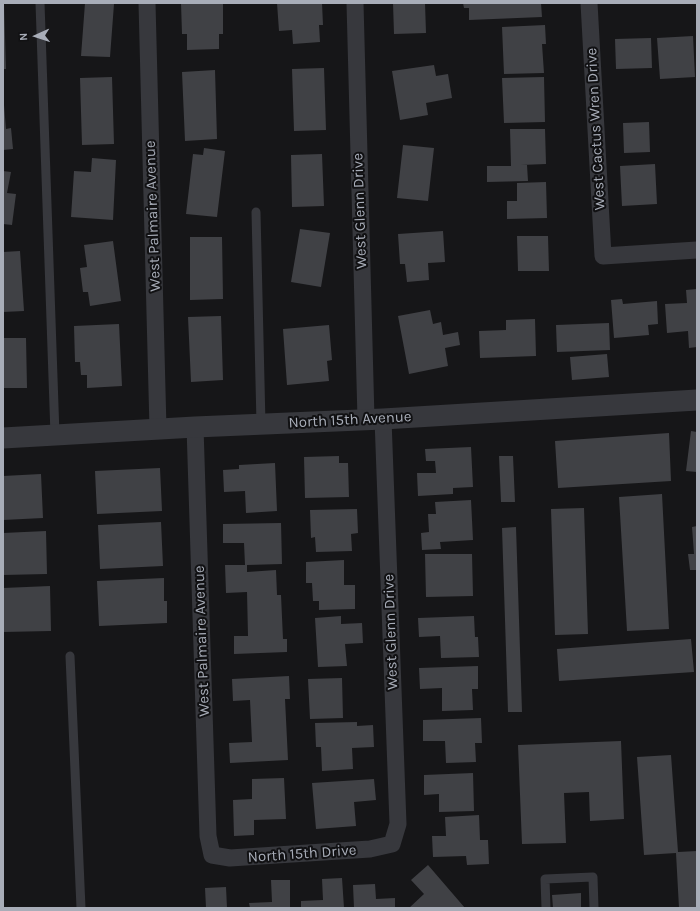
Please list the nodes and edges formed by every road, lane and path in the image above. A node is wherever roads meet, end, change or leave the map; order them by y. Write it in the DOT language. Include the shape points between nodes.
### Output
graph roads {
  1 [pos="40,3"];
  2 [pos="147,3"];
  3 [pos="355,3"];
  4 [pos="589,3"];
  5 [pos="256,212"];
  6 [pos="697,250"];
  7 [pos="697,400"];
  8 [pos="375,419"];
  9 [pos="261,424"];
  10 [pos="195,427"];
  11 [pos="158,429"];
  12 [pos="55,435"];
  13 [pos="3,438"];
  14 [pos="70,656"];
  15 [pos="392,844"];
  16 [pos="212,855"];
  17 [pos="81,908"];
  18 [pos="546,908"];
  19 [pos="594,908"];
  1 -- 12 [label="lane"];
  2 -- 11 [label="street, West Palmaire Avenue"];
  3 -- 8 [label="street, West Glenn Drive"];
  4 -- 6 [label="street, West Cactus Wren Drive" via="603,256"];
  5 -- 9 [label="lane"];
  7 -- 8 [label="street, North 15th Avenue"];
  8 -- 9 [label="street, North 15th Avenue"];
  8 -- 15 [label="street, West Glenn Drive" via="398,824"];
  9 -- 10 [label="street, North 15th Avenue"];
  10 -- 11 [label="street, North 15th Avenue"];
  10 -- 16 [label="street, West Palmaire Avenue" via="208,836"];
  11 -- 12 [label="street, North 15th Avenue"];
  12 -- 13 [label="street, North 15th Avenue"];
  14 -- 17 [label="lane"];
  15 -- 16 [label="street, North 15th Drive" via="370,849 230,858"];
  18 -- 19 [label="lane" via="545,879 593,877"];
}
